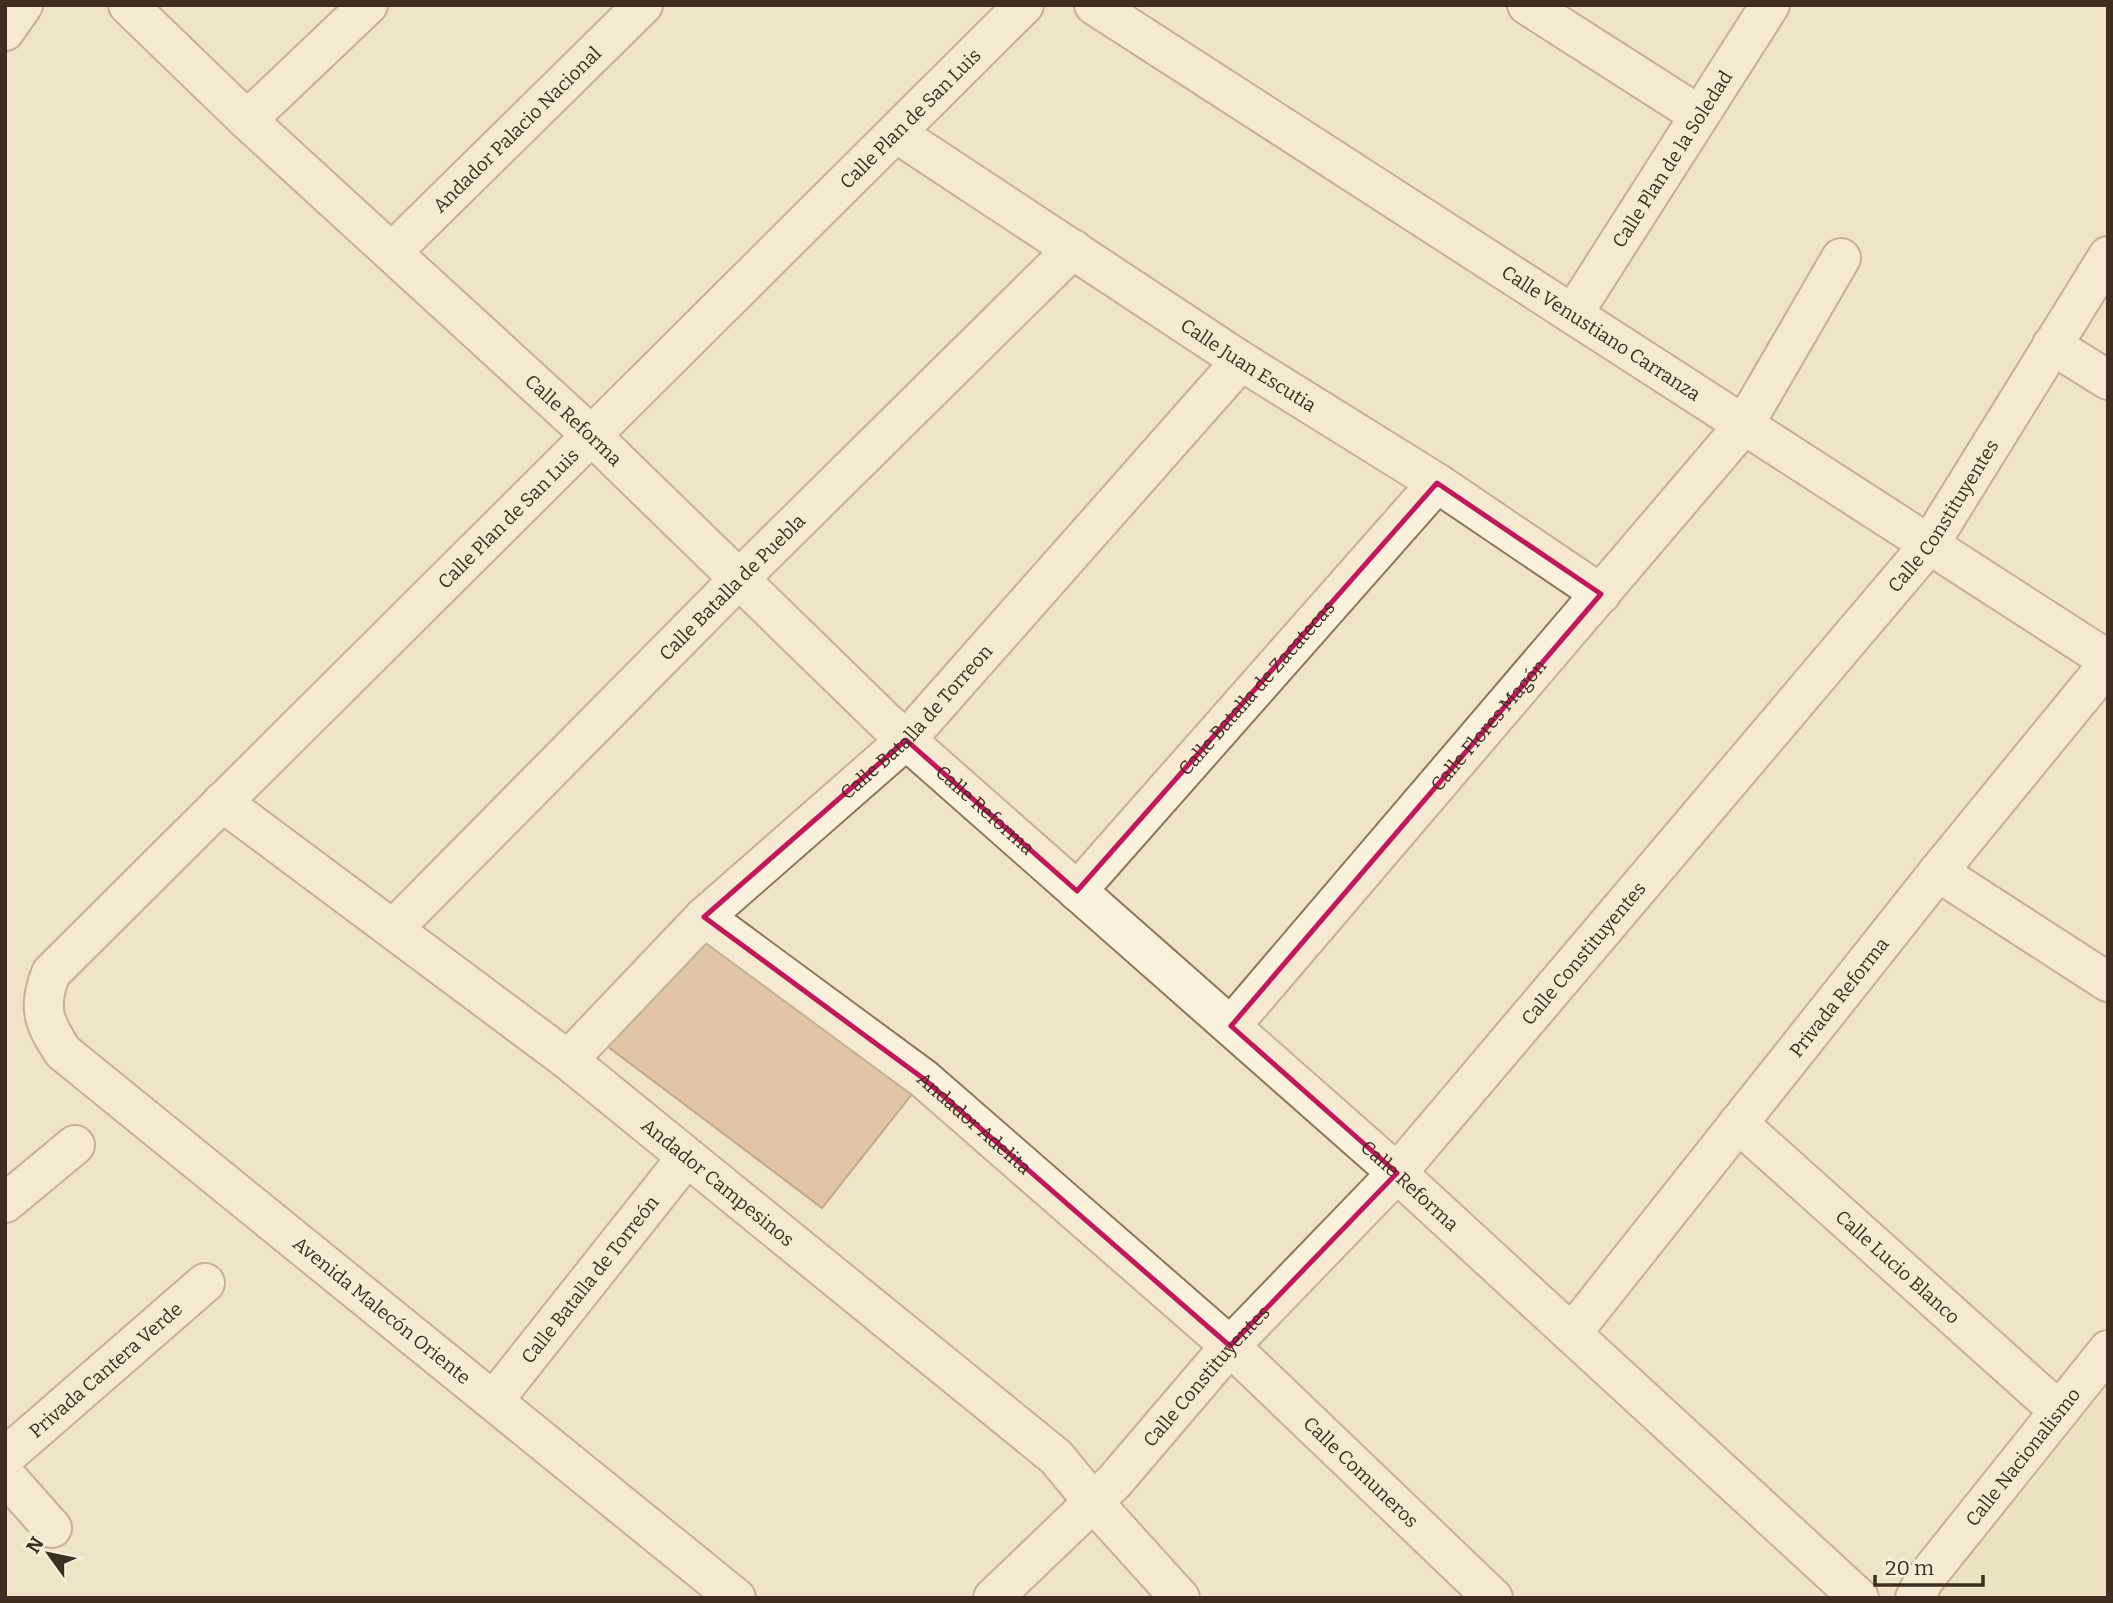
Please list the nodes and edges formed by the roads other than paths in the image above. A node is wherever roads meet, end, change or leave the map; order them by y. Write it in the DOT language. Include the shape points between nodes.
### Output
graph roads {
  1 [pos="23,5"];
  2 [pos="128,5"];
  3 [pos="368,5"];
  4 [pos="643,5"];
  5 [pos="1024,5"];
  6 [pos="1094,5"];
  7 [pos="1527,5"];
  8 [pos="1770,5"];
  9 [pos="5,32"];
  10 [pos="1699,115"];
  11 [pos="247,120"];
  12 [pos="896,133"];
  13 [pos="1073,249"];
  14 [pos="392,252"];
  15 [pos="2108,256"];
  16 [pos="1841,258"];
  17 [pos="1573,314"];
  18 [pos="2052,345"];
  19 [pos="1241,361"];
  20 [pos="2108,380"];
  21 [pos="1744,425"];
  22 [pos="591,435"];
  23 [pos="1437,483"];
  24 [pos="1929,545"];
  25 [pos="739,579"];
  26 [pos="1601,594"];
  27 [pos="2108,662"];
  28 [pos="906,740"];
  29 [pos="222,802"];
  30 [pos="1938,872"];
  31 [pos="1077,891"];
  32 [pos="704,917"];
  33 [pos="394,928"];
  34 [pos="2108,982"];
  35 [pos="42,1011"];
  36 [pos="1231,1026"];
  37 [pos="568,1060"];
  38 [pos="1738,1123"];
  39 [pos="75,1145"];
  40 [pos="686,1158"];
  41 [pos="1397,1173"];
  42 [pos="5,1203"];
  43 [pos="205,1283"];
  44 [pos="1572,1333"];
  45 [pos="1230,1346"];
  46 [pos="2108,1350"];
  47 [pos="494,1400"];
  48 [pos="2059,1410"];
  49 [pos="5,1457"];
  50 [pos="5,1475"];
  51 [pos="1094,1503"];
  52 [pos="52,1528"];
  53 [pos="736,1598"];
  54 [pos="993,1598"];
  55 [pos="1180,1598"];
  56 [pos="1493,1598"];
  57 [pos="1859,1598"];
  58 [pos="1915,1598"];
  1 -- 9 [label="street"];
  2 -- 11 [label="street, Calle Reforma"];
  3 -- 11 [label="street"];
  4 -- 14 [label="street, Andador Palacio Nacional"];
  5 -- 12 [label="street, Calle Plan de San Luis"];
  6 -- 17 [label="street, Calle Venustiano Carranza"];
  7 -- 10 [label="street"];
  8 -- 10 [label="street, Calle Plan de la Soledad"];
  10 -- 17 [label="street, Calle Plan de la Soledad"];
  11 -- 14 [label="street, Calle Reforma"];
  12 -- 13 [label="street, Calle Juan Escutia"];
  12 -- 22 [label="street, Calle Plan de San Luis"];
  13 -- 19 [label="street, Calle Juan Escutia"];
  13 -- 25 [label="street, Calle Batalla de Puebla"];
  14 -- 22 [label="street, Calle Reforma"];
  15 -- 18 [label="street, Calle Constituyentes"];
  16 -- 21 [label="street, Calle Flores Magón"];
  17 -- 21 [label="street, Calle Venustiano Carranza"];
  18 -- 20 [label="street"];
  18 -- 24 [label="street, Calle Constituyentes"];
  19 -- 23 [label="street, Calle Juan Escutia"];
  19 -- 28 [label="street, Calle Batalla de Torreon"];
  21 -- 24 [label="street, Calle Venustiano Carranza"];
  21 -- 26 [label="street, Calle Flores Magón"];
  22 -- 25 [label="street, Calle Reforma"];
  22 -- 29 [label="street, Calle Plan de San Luis"];
  23 -- 26 [label="street, Calle Juan Escutia"];
  23 -- 31 [label="street, Calle Batalla de Zacatecas"];
  24 -- 27 [label="street, Calle Venustiano Carranza"];
  24 -- 41 [label="street, Calle Constituyentes"];
  25 -- 28 [label="street, Calle Reforma"];
  25 -- 33 [label="street, Calle Batalla de Puebla"];
  26 -- 36 [label="street, Calle Flores Magón"];
  27 -- 30 [label="street, Privada Reforma"];
  28 -- 31 [label="street, Calle Reforma"];
  28 -- 32 [label="street, Calle Batalla de Torreon"];
  29 -- 33 [label="street, Andador Campesinos"];
  29 -- 35 [label="street, Calle Plan de San Luis" via="51,973"];
  30 -- 34 [label="street"];
  30 -- 38 [label="street, Privada Reforma"];
  31 -- 36 [label="street, Calle Reforma"];
  32 -- 37 [label="street, Calle Batalla de Torreon"];
  32 -- 45 [label="street, Andador Adelita" via="924,1079"];
  33 -- 37 [label="street, Andador Campesinos"];
  35 -- 47 [label="street, Avenida Malecón Oriente" via="63,1052"];
  36 -- 41 [label="street, Calle Reforma"];
  37 -- 40 [label="street, Andador Campesinos"];
  38 -- 44 [label="street, Privada Reforma"];
  38 -- 48 [label="street, Calle Lucio Blanco"];
  39 -- 42 [label="street"];
  40 -- 47 [label="street, Calle Batalla de Torreón"];
  40 -- 51 [label="street, Andador Campesinos" via="1056,1457"];
  41 -- 44 [label="street, Calle Reforma"];
  41 -- 45 [label="street, Calle Constituyentes"];
  43 -- 49 [label="street, Privada Cantera Verde"];
  44 -- 57 [label="street, Calle Reforma"];
  45 -- 51 [label="street, Calle Constituyentes"];
  45 -- 56 [label="street, Calle Comuneros"];
  46 -- 48 [label="street, Calle Nacionalismo"];
  47 -- 53 [label="street, Avenida Malecón Oriente"];
  48 -- 58 [label="street, Calle Nacionalismo" via="1924,1580"];
  50 -- 52 [label="street"];
  51 -- 54 [label="street, Calle Constituyentes"];
  51 -- 55 [label="street, Andador Campesinos"];
}
